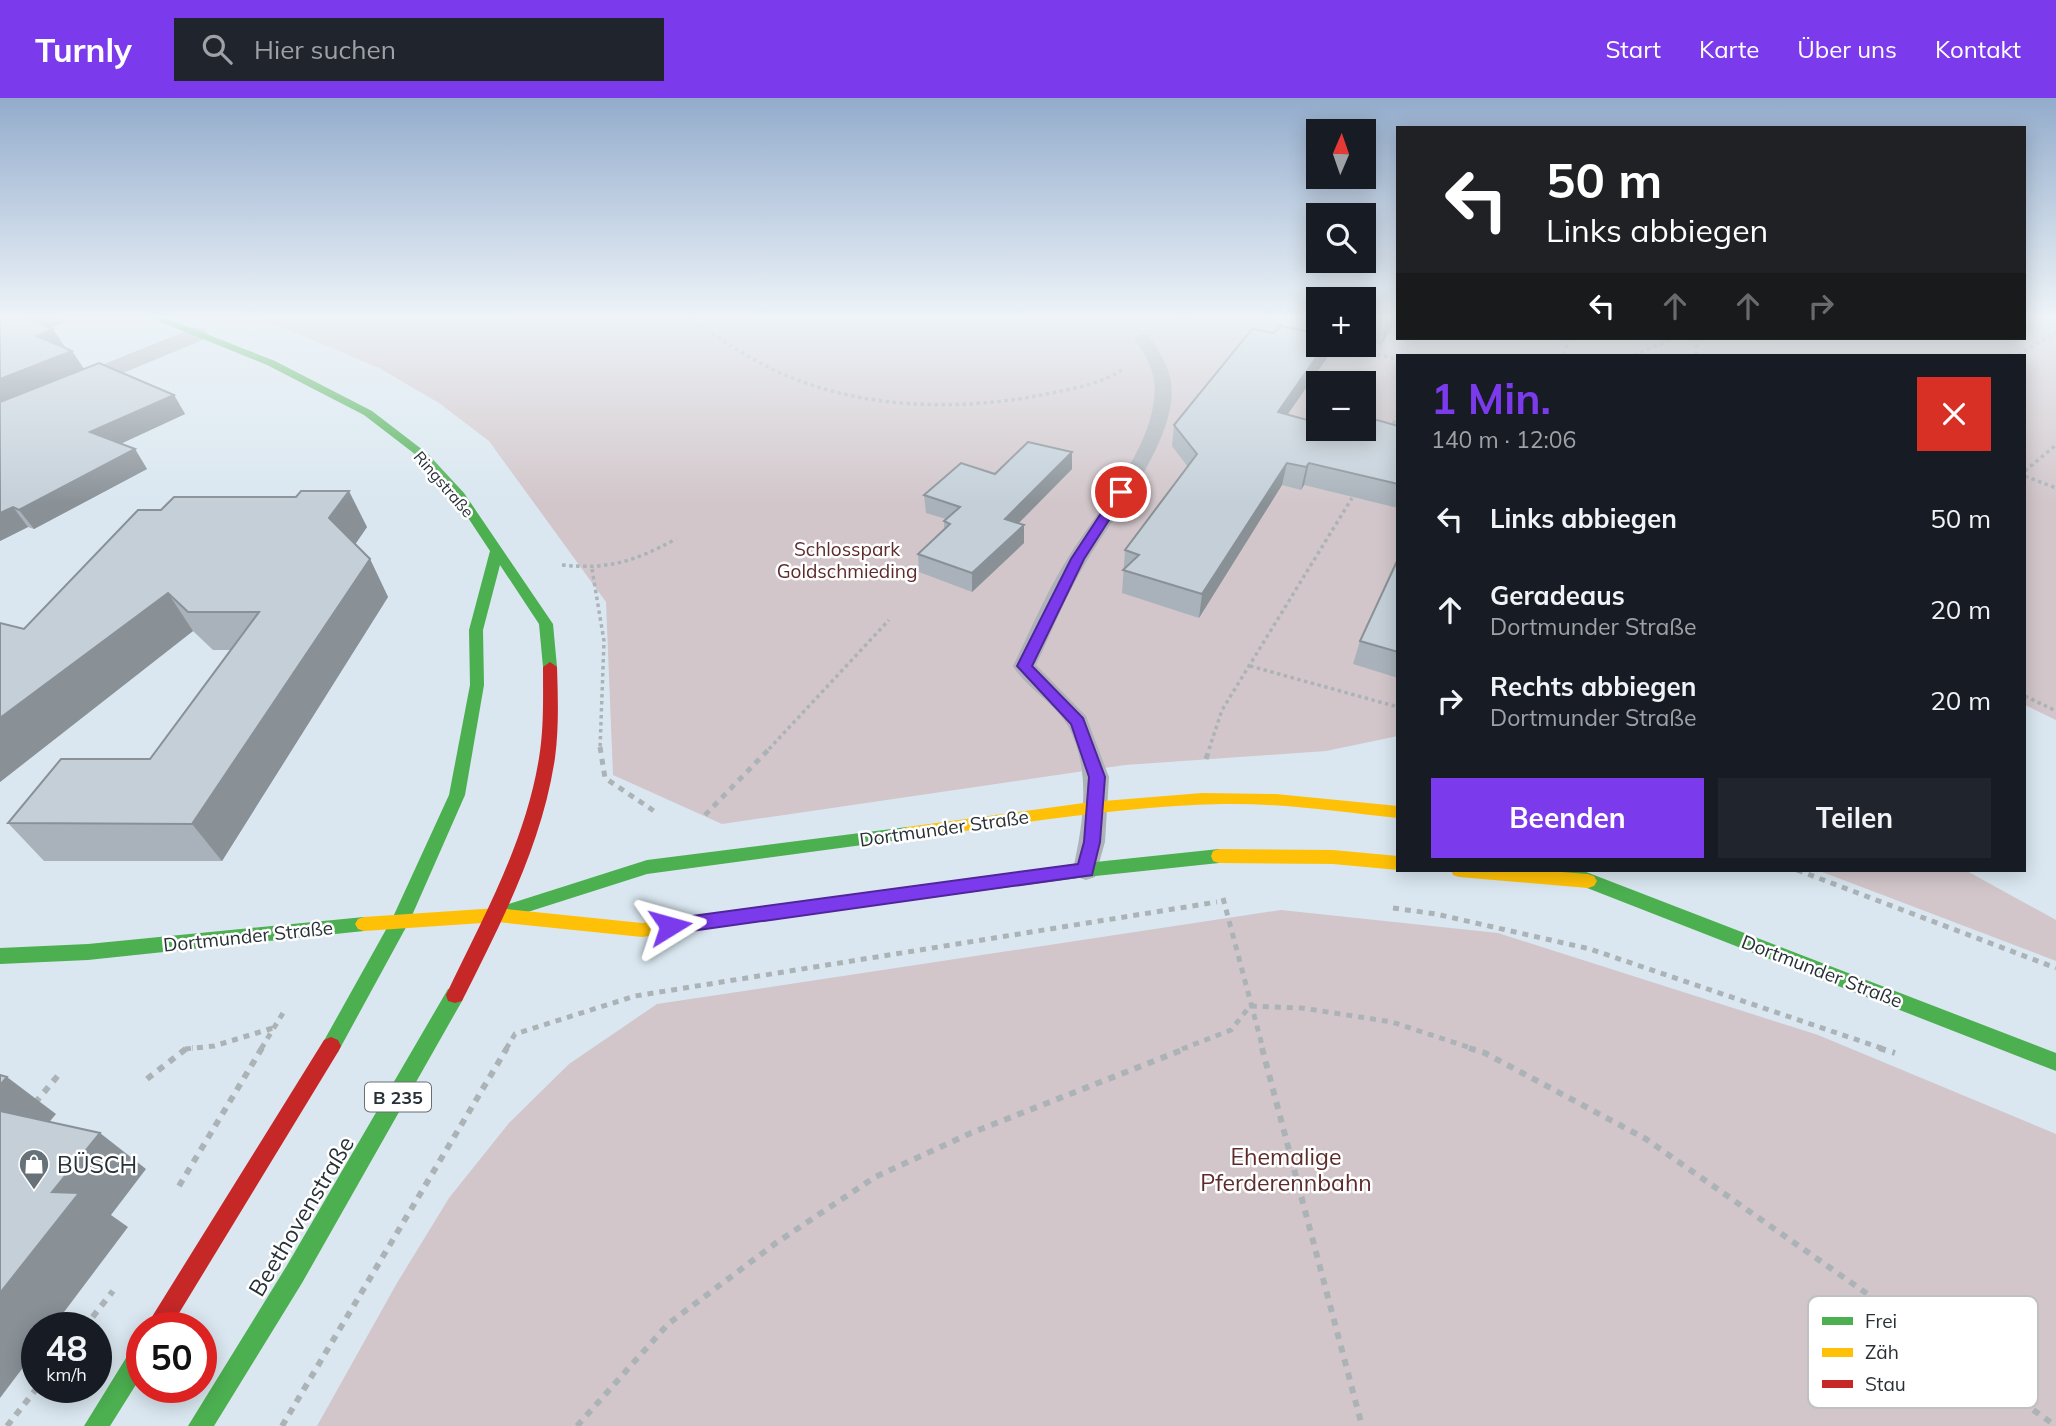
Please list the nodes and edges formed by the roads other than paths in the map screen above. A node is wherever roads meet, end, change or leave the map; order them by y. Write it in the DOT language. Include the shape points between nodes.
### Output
graph roads {
  1 [pos="86,380"];
  2 [pos="304,380"];
  3 [pos="1161,380"];
  4 [pos="0,416"];
  5 [pos="497,550"];
  6 [pos="1097,777"];
  7 [pos="1096,808"];
  8 [pos="1396,811"];
  9 [pos="1052,814"];
  10 [pos="1396,863"];
  11 [pos="1086,870"];
  12 [pos="1520,872"];
  13 [pos="1582,874"];
  14 [pos="496,915"];
  15 [pos="401,920"];
  16 [pos="0,956"];
  17 [pos="2056,1062"];
  18 [pos="167,1312"];
  19 [pos="126,1378"];
  20 [pos="96,1426"];
  21 [pos="200,1426"];
  1 -- 4 [label="street"];
  2 -- 5 [label="main road, Ringstraße / B 235" via="368,413 424,456 460,496"];
  3 -- 6 [label="lane" via="1150,440 1077,559 1024,666 1078,722"];
  5 -- 14 [label="main road, Ringstraße / B 235" via="546,624 552,695 546,777 526,844"];
  5 -- 15 [label="main road" via="476,630 477,685 457,795"];
  6 -- 7 [label="lane"];
  6 -- 9 [label="lane"];
  7 -- 8 [label="main road, Dortmunder Straße" via="1205,799 1328,803"];
  7 -- 9 [label="main road, Dortmunder Straße"];
  7 -- 11 [label="lane"];
  9 -- 14 [label="main road, Dortmunder Straße" via="647,867"];
  10 -- 11 [label="main road, Dortmunder Straße" via="1215,856"];
  11 -- 14 [label="main road, Dortmunder Straße" via="642,930"];
  12 -- 13 [label="main road, Dortmunder Straße"];
  13 -- 17 [label="main road, Dortmunder Straße"];
  14 -- 15 [label="main road, Dortmunder Straße"];
  14 -- 21 [label="main road, Beethovenstraße / B 235" via="439,1026"];
  15 -- 16 [label="main road, Dortmunder Straße" via="88,952"];
  15 -- 18 [label="main road" via="349,1018"];
  19 -- 20 [label="main road"];
}
